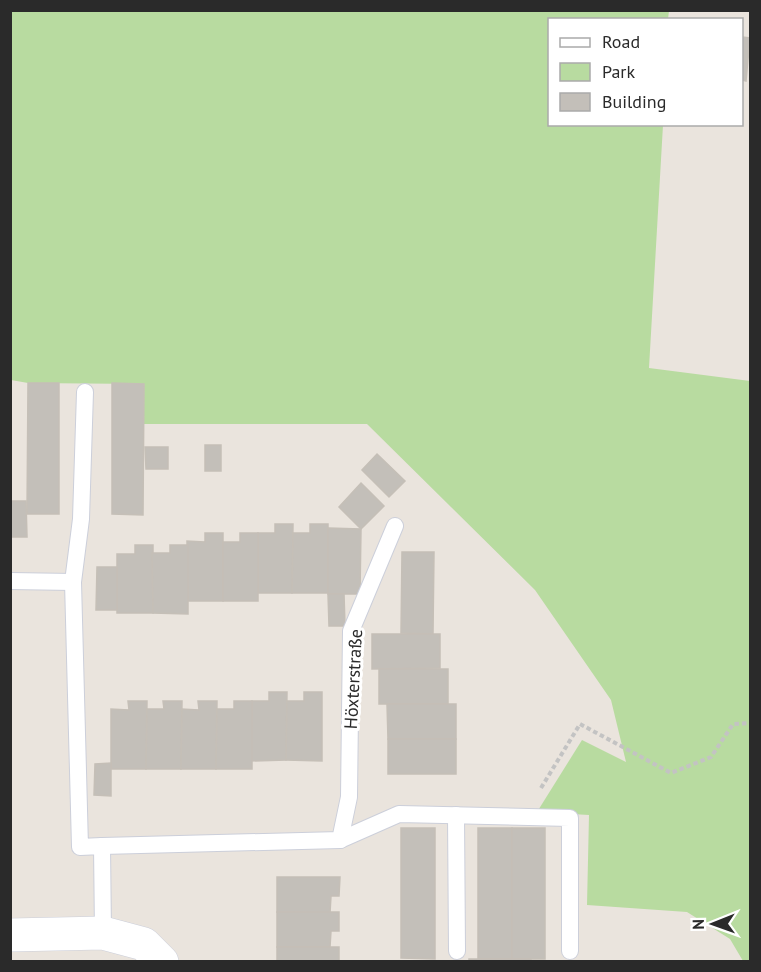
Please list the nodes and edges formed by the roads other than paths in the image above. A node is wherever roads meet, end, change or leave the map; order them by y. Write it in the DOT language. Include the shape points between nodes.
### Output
graph roads {
  1 [pos="86,392"];
  2 [pos="395,526"];
  3 [pos="10,581"];
  4 [pos="73,582"];
  5 [pos="456,815"];
  6 [pos="340,840"];
  7 [pos="102,846"];
  8 [pos="103,933"];
  9 [pos="10,935"];
  10 [pos="458,951"];
  11 [pos="570,951"];
  12 [pos="162,962"];
  1 -- 4 [label="lane" via="81,519"];
  2 -- 6 [label="lane, Höxterstraße" via="351,632 349,797"];
  3 -- 4 [label="lane"];
  4 -- 7 [label="lane" via="80,847"];
  5 -- 6 [label="lane" via="399,814"];
  5 -- 10 [label="lane"];
  5 -- 11 [label="lane" via="570,818"];
  6 -- 7 [label="lane"];
  7 -- 8 [label="lane"];
  8 -- 9 [label="street"];
  8 -- 12 [label="street" via="144,944"];
}
